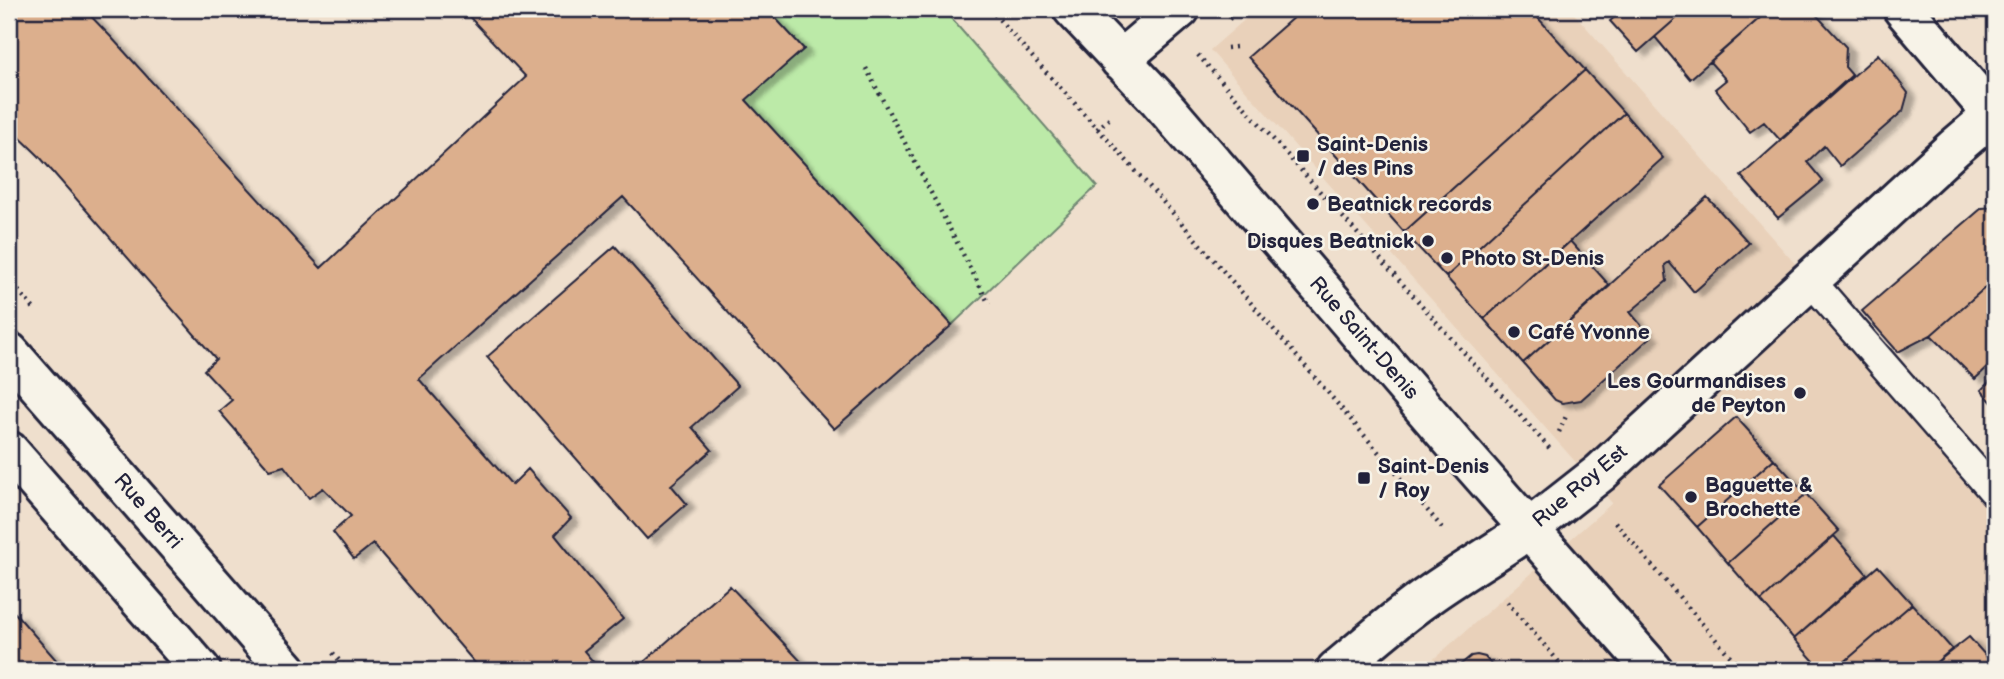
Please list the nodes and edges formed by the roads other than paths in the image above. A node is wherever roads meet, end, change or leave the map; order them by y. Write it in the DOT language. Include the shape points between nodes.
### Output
graph roads {
  1 [pos="1073,9"];
  2 [pos="1180,9"];
  3 [pos="1903,9"];
  4 [pos="1120,60"];
  5 [pos="1995,115"];
  6 [pos="1810,281"];
  7 [pos="9,352"];
  8 [pos="9,451"];
  9 [pos="1995,493"];
  10 [pos="1530,528"];
  11 [pos="201,670"];
  12 [pos="287,670"];
  13 [pos="1336,670"];
  14 [pos="1653,670"];
  1 -- 4 [label="street, Rue Saint-Denis"];
  2 -- 4 [label="street"];
  3 -- 5 [label="street"];
  4 -- 10 [label="street, Rue Saint-Denis"];
  5 -- 6 [label="street, Rue Roy Est"];
  6 -- 9 [label="lane"];
  6 -- 10 [label="street, Rue Roy Est" via="1600,473"];
  7 -- 12 [label="street, Rue Berri"];
  8 -- 11 [label="street"];
  10 -- 13 [label="street, Rue Roy Est" via="1425,598"];
  10 -- 14 [label="street, Rue Saint-Denis"];
}
